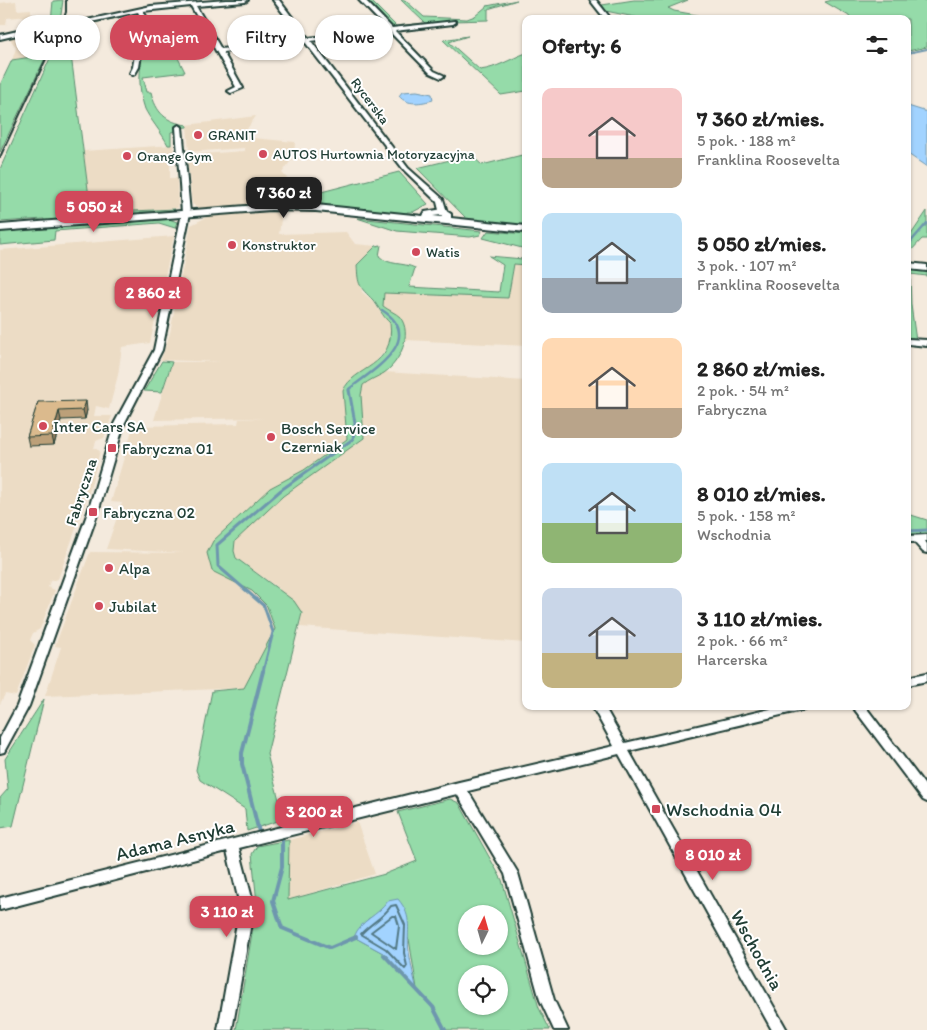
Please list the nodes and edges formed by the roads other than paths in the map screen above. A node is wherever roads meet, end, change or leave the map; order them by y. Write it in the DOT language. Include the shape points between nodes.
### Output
graph roads {
  1 [pos="246,0"];
  2 [pos="276,0"];
  3 [pos="362,0"];
  4 [pos="593,0"];
  5 [pos="192,5"];
  6 [pos="140,10"];
  7 [pos="376,15"];
  8 [pos="605,15"];
  9 [pos="453,22"];
  10 [pos="393,30"];
  11 [pos="393,33"];
  12 [pos="0,37"];
  13 [pos="315,39"];
  14 [pos="309,40"];
  15 [pos="219,51"];
  16 [pos="133,73"];
  17 [pos="441,76"];
  18 [pos="231,91"];
  19 [pos="179,128"];
  20 [pos="186,213"];
  21 [pos="438,215"];
  22 [pos="0,228"];
  23 [pos="522,229"];
  24 [pos="911,266"];
  25 [pos="927,268"];
  26 [pos="911,342"];
  27 [pos="927,343"];
  28 [pos="917,539"];
  29 [pos="927,550"];
  30 [pos="927,677"];
  31 [pos="911,681"];
  32 [pos="600,710"];
  33 [pos="784,710"];
  34 [pos="861,710"];
  35 [pos="621,747"];
  36 [pos="0,749"];
  37 [pos="459,787"];
  38 [pos="927,798"];
  39 [pos="232,845"];
  40 [pos="0,904"];
  41 [pos="225,1030"];
  42 [pos="562,1030"];
  43 [pos="780,1030"];
  1 -- 5 [label="street"];
  2 -- 14 [label="street, Rycerska"];
  3 -- 7 [label="street"];
  4 -- 8 [label="street"];
  5 -- 6 [label="street"];
  5 -- 15 [label="street"];
  6 -- 12 [label="street, bridge"];
  6 -- 16 [label="street" via="144,18"];
  9 -- 10 [label="street"];
  11 -- 17 [label="street" via="432,72"];
  13 -- 14 [label="street"];
  14 -- 15 [label="street"];
  14 -- 21 [label="street, Rycerska" via="378,134 427,191"];
  15 -- 18 [label="street" via="240,88"];
  19 -- 20 [label="street, Fabryczna"];
  20 -- 21 [label="street" via="291,207 382,215"];
  20 -- 22 [label="street"];
  20 -- 36 [label="street, Fabryczna" via="158,350 119,424 92,514 23,706"];
  21 -- 23 [label="street"];
  24 -- 25 [label="street"];
  26 -- 27 [label="street"];
  28 -- 29 [label="street"];
  30 -- 31 [label="street"];
  32 -- 35 [label="street, Wschodnia"];
  33 -- 35 [label="street, Adama Asnyka"];
  34 -- 38 [label="street"];
  35 -- 37 [label="street, Adama Asnyka"];
  35 -- 43 [label="street, Wschodnia"];
  37 -- 39 [label="street, Adama Asnyka"];
  37 -- 42 [label="street" via="511,873 547,1000"];
  39 -- 40 [label="street, Adama Asnyka"];
  39 -- 41 [label="street" via="247,906"];
}
